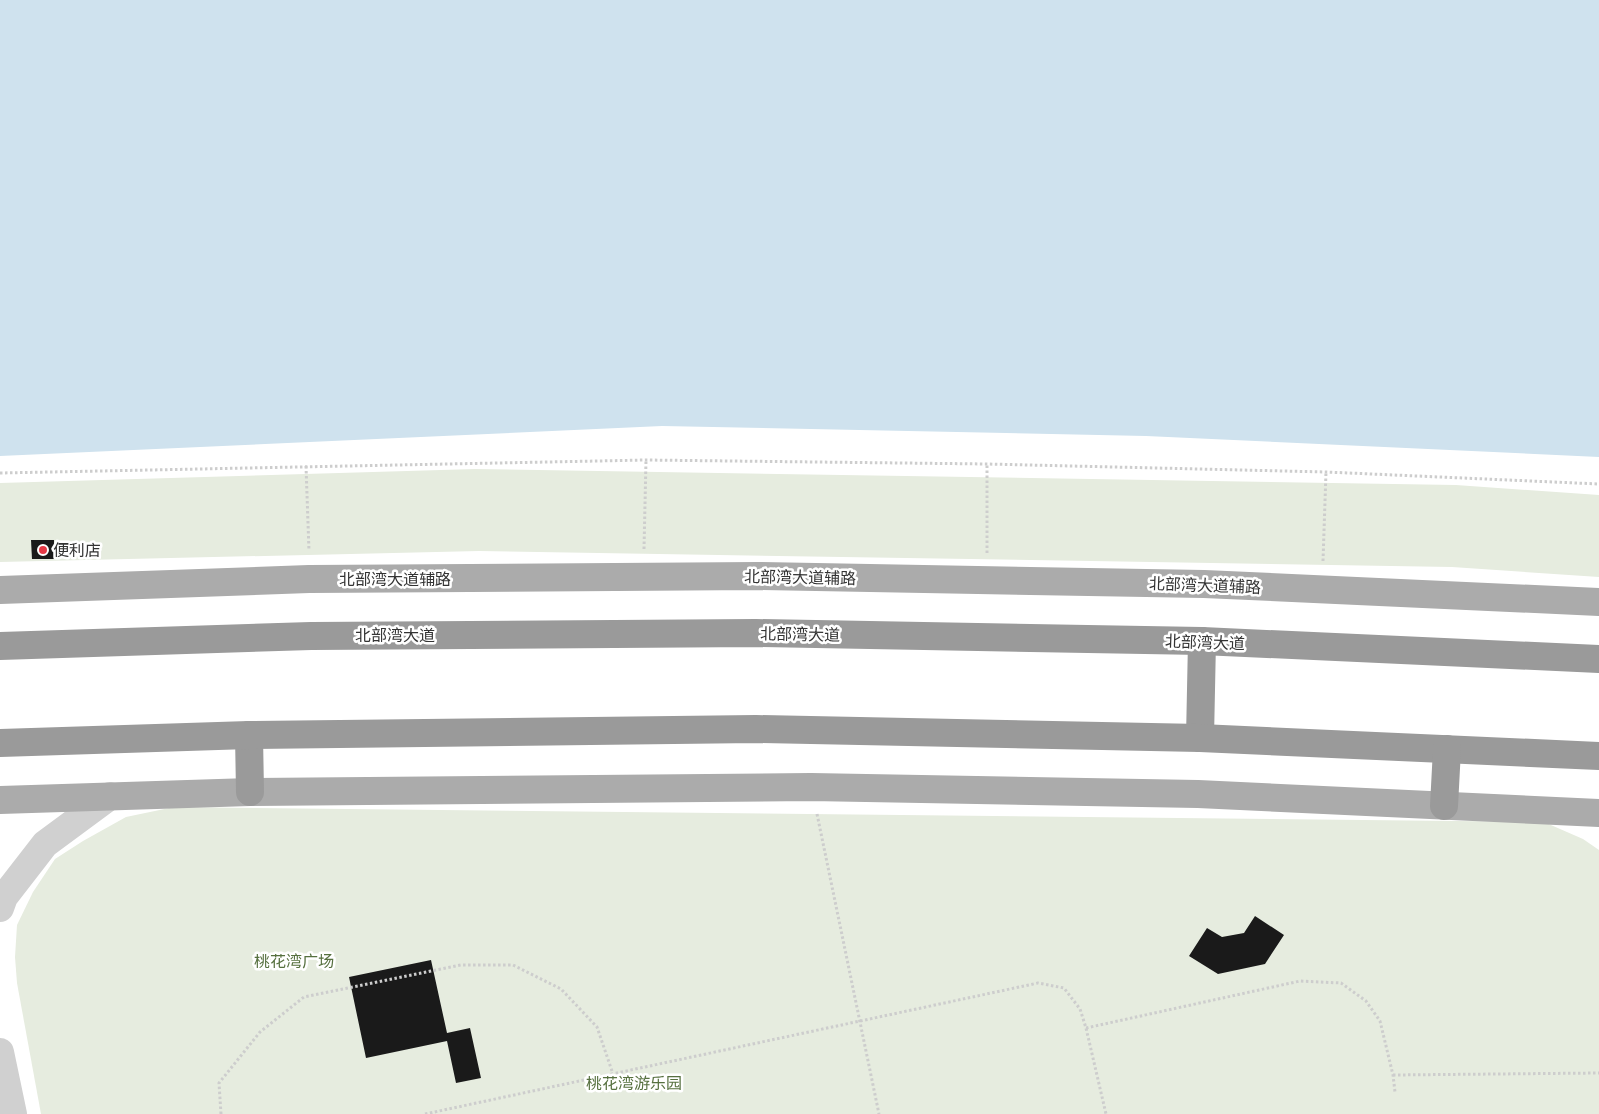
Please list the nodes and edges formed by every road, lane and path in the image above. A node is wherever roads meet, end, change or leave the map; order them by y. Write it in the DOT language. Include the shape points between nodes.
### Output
graph roads {
  1 [pos="646,460"];
  2 [pos="987,464"];
  3 [pos="306,466"];
  4 [pos="1326,472"];
  5 [pos="0,473"];
  6 [pos="1599,484"];
  7 [pos="644,577"];
  8 [pos="310,579"];
  9 [pos="986,580"];
  10 [pos="0,590"];
  11 [pos="1322,590"];
  12 [pos="1599,602"];
  13 [pos="1202,641"];
  14 [pos="0,646"];
  15 [pos="1599,659"];
  16 [pos="249,735"];
  17 [pos="1200,738"];
  18 [pos="0,743"];
  19 [pos="1446,749"];
  20 [pos="1599,756"];
  21 [pos="811,787"];
  22 [pos="250,792"];
  23 [pos="110,796"];
  24 [pos="0,800"];
  25 [pos="1444,806"];
  26 [pos="1594,816"];
  27 [pos="0,908"];
  28 [pos="859,1022"];
  29 [pos="1086,1028"];
  30 [pos="0,1052"];
  31 [pos="1599,1073"];
  32 [pos="613,1074"];
  33 [pos="1394,1075"];
  34 [pos="1395,1092"];
  35 [pos="13,1114"];
  36 [pos="221,1114"];
  37 [pos="425,1114"];
  38 [pos="879,1114"];
  39 [pos="1106,1114"];
  1 -- 2 [label="path"];
  1 -- 3 [label="path"];
  1 -- 7 [label="path"];
  2 -- 4 [label="path"];
  2 -- 9 [label="path"];
  3 -- 5 [label="path"];
  3 -- 8 [label="path"];
  4 -- 6 [label="path"];
  4 -- 11 [label="path"];
  7 -- 8 [label="main road, 北部湾大道辅路"];
  7 -- 9 [label="main road, 北部湾大道辅路"];
  8 -- 10 [label="main road, 北部湾大道辅路"];
  9 -- 11 [label="main road, 北部湾大道辅路"];
  11 -- 12 [label="main road, 北部湾大道辅路"];
  13 -- 14 [label="highway, 北部湾大道" via="746,633 311,636"];
  13 -- 15 [label="highway, 北部湾大道"];
  13 -- 17 [label="highway"];
  16 -- 17 [label="highway" via="756,729"];
  16 -- 18 [label="highway"];
  16 -- 22 [label="highway"];
  17 -- 19 [label="highway"];
  19 -- 20 [label="highway"];
  19 -- 25 [label="highway"];
  21 -- 22 [label="main road"];
  21 -- 25 [label="main road" via="1198,794"];
  21 -- 28 [label="path"];
  22 -- 23 [label="main road"];
  23 -- 24 [label="main road"];
  23 -- 27 [label="street" via="45,844 4,897"];
  25 -- 26 [label="main road"];
  28 -- 29 [label="path" via="1038,983 1064,988 1080,1009"];
  28 -- 32 [label="path"];
  28 -- 38 [label="path"];
  29 -- 33 [label="path" via="1300,981 1341,983 1366,1001 1380,1021"];
  29 -- 39 [label="path"];
  30 -- 35 [label="street"];
  31 -- 33 [label="path"];
  32 -- 36 [label="path" via="597,1027 561,989 513,964 462,965 304,997 260,1032 219,1083"];
  32 -- 37 [label="path"];
  33 -- 34 [label="path"];
}
